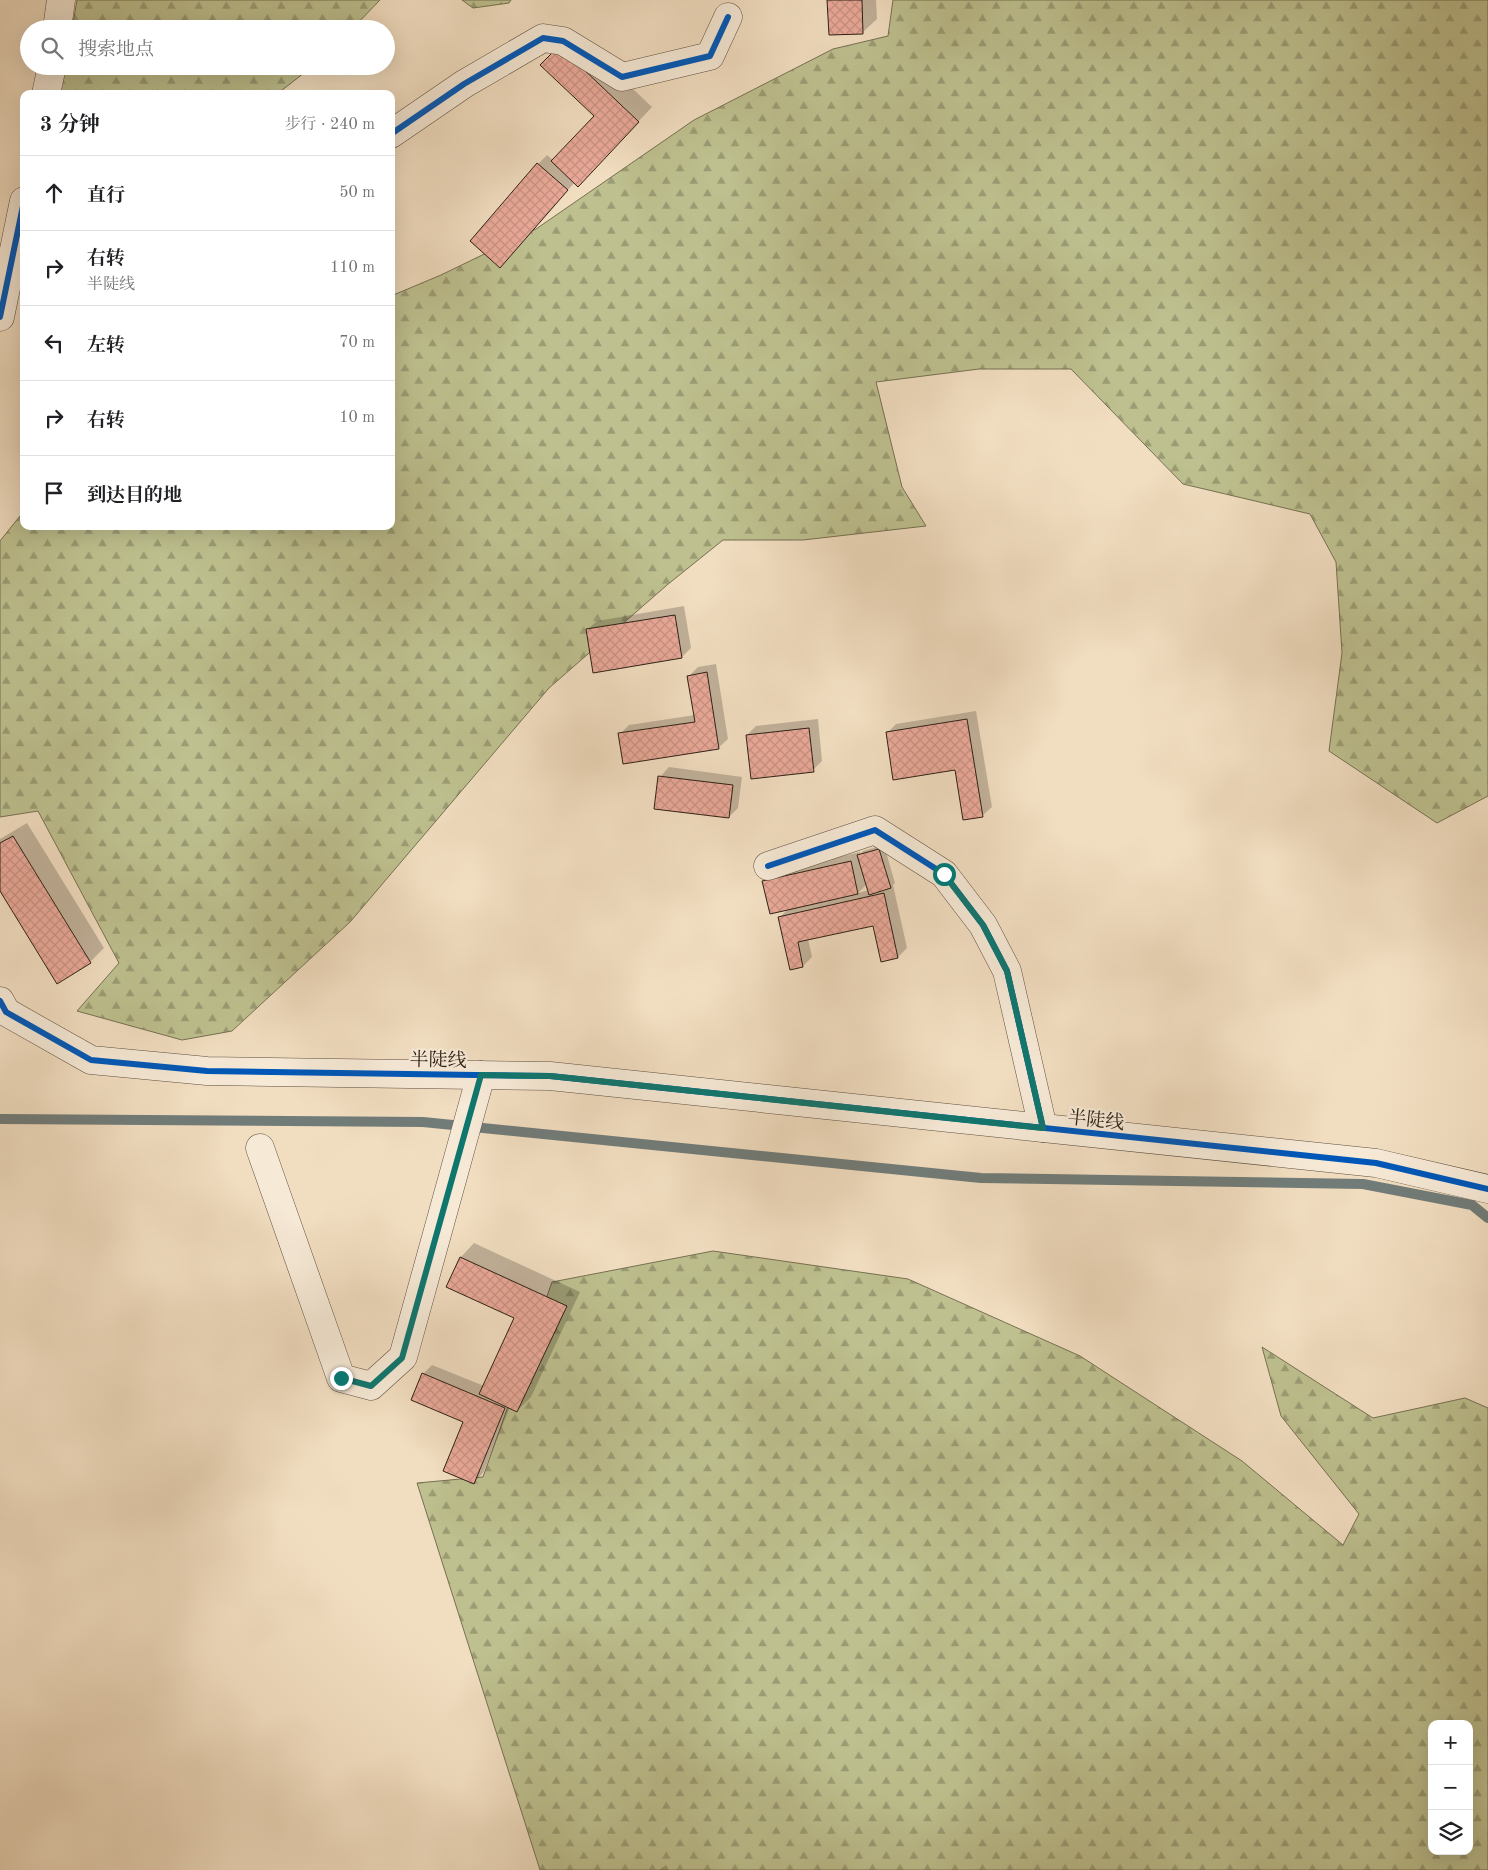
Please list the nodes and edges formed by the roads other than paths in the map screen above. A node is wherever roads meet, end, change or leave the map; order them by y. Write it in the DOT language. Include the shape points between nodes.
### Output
graph roads {
  1 [pos="61,0"];
  2 [pos="728,18"];
  3 [pos="58,20"];
  4 [pos="50,75"];
  5 [pos="47,90"];
  6 [pos="395,131"];
  7 [pos="20,229"];
  8 [pos="9,303"];
  9 [pos="768,866"];
  10 [pos="2,1011"];
  11 [pos="481,1075"];
  12 [pos="1043,1128"];
  13 [pos="260,1148"];
  14 [pos="1488,1189"];
  1 -- 3 [label="street"];
  2 -- 6 [label="street" via="710,56 622,76 563,41 543,38 464,84"];
  4 -- 5 [label="street"];
  7 -- 8 [label="street"];
  9 -- 12 [label="street" via="875,830 944,874 983,925 1007,971"];
  10 -- 11 [label="street, 半陡线" via="91,1060 207,1071"];
  11 -- 12 [label="street, 半陡线" via="550,1076"];
  11 -- 13 [label="street" via="402,1358 371,1386 341,1378"];
  12 -- 14 [label="street, 半陡线" via="1376,1163"];
}
